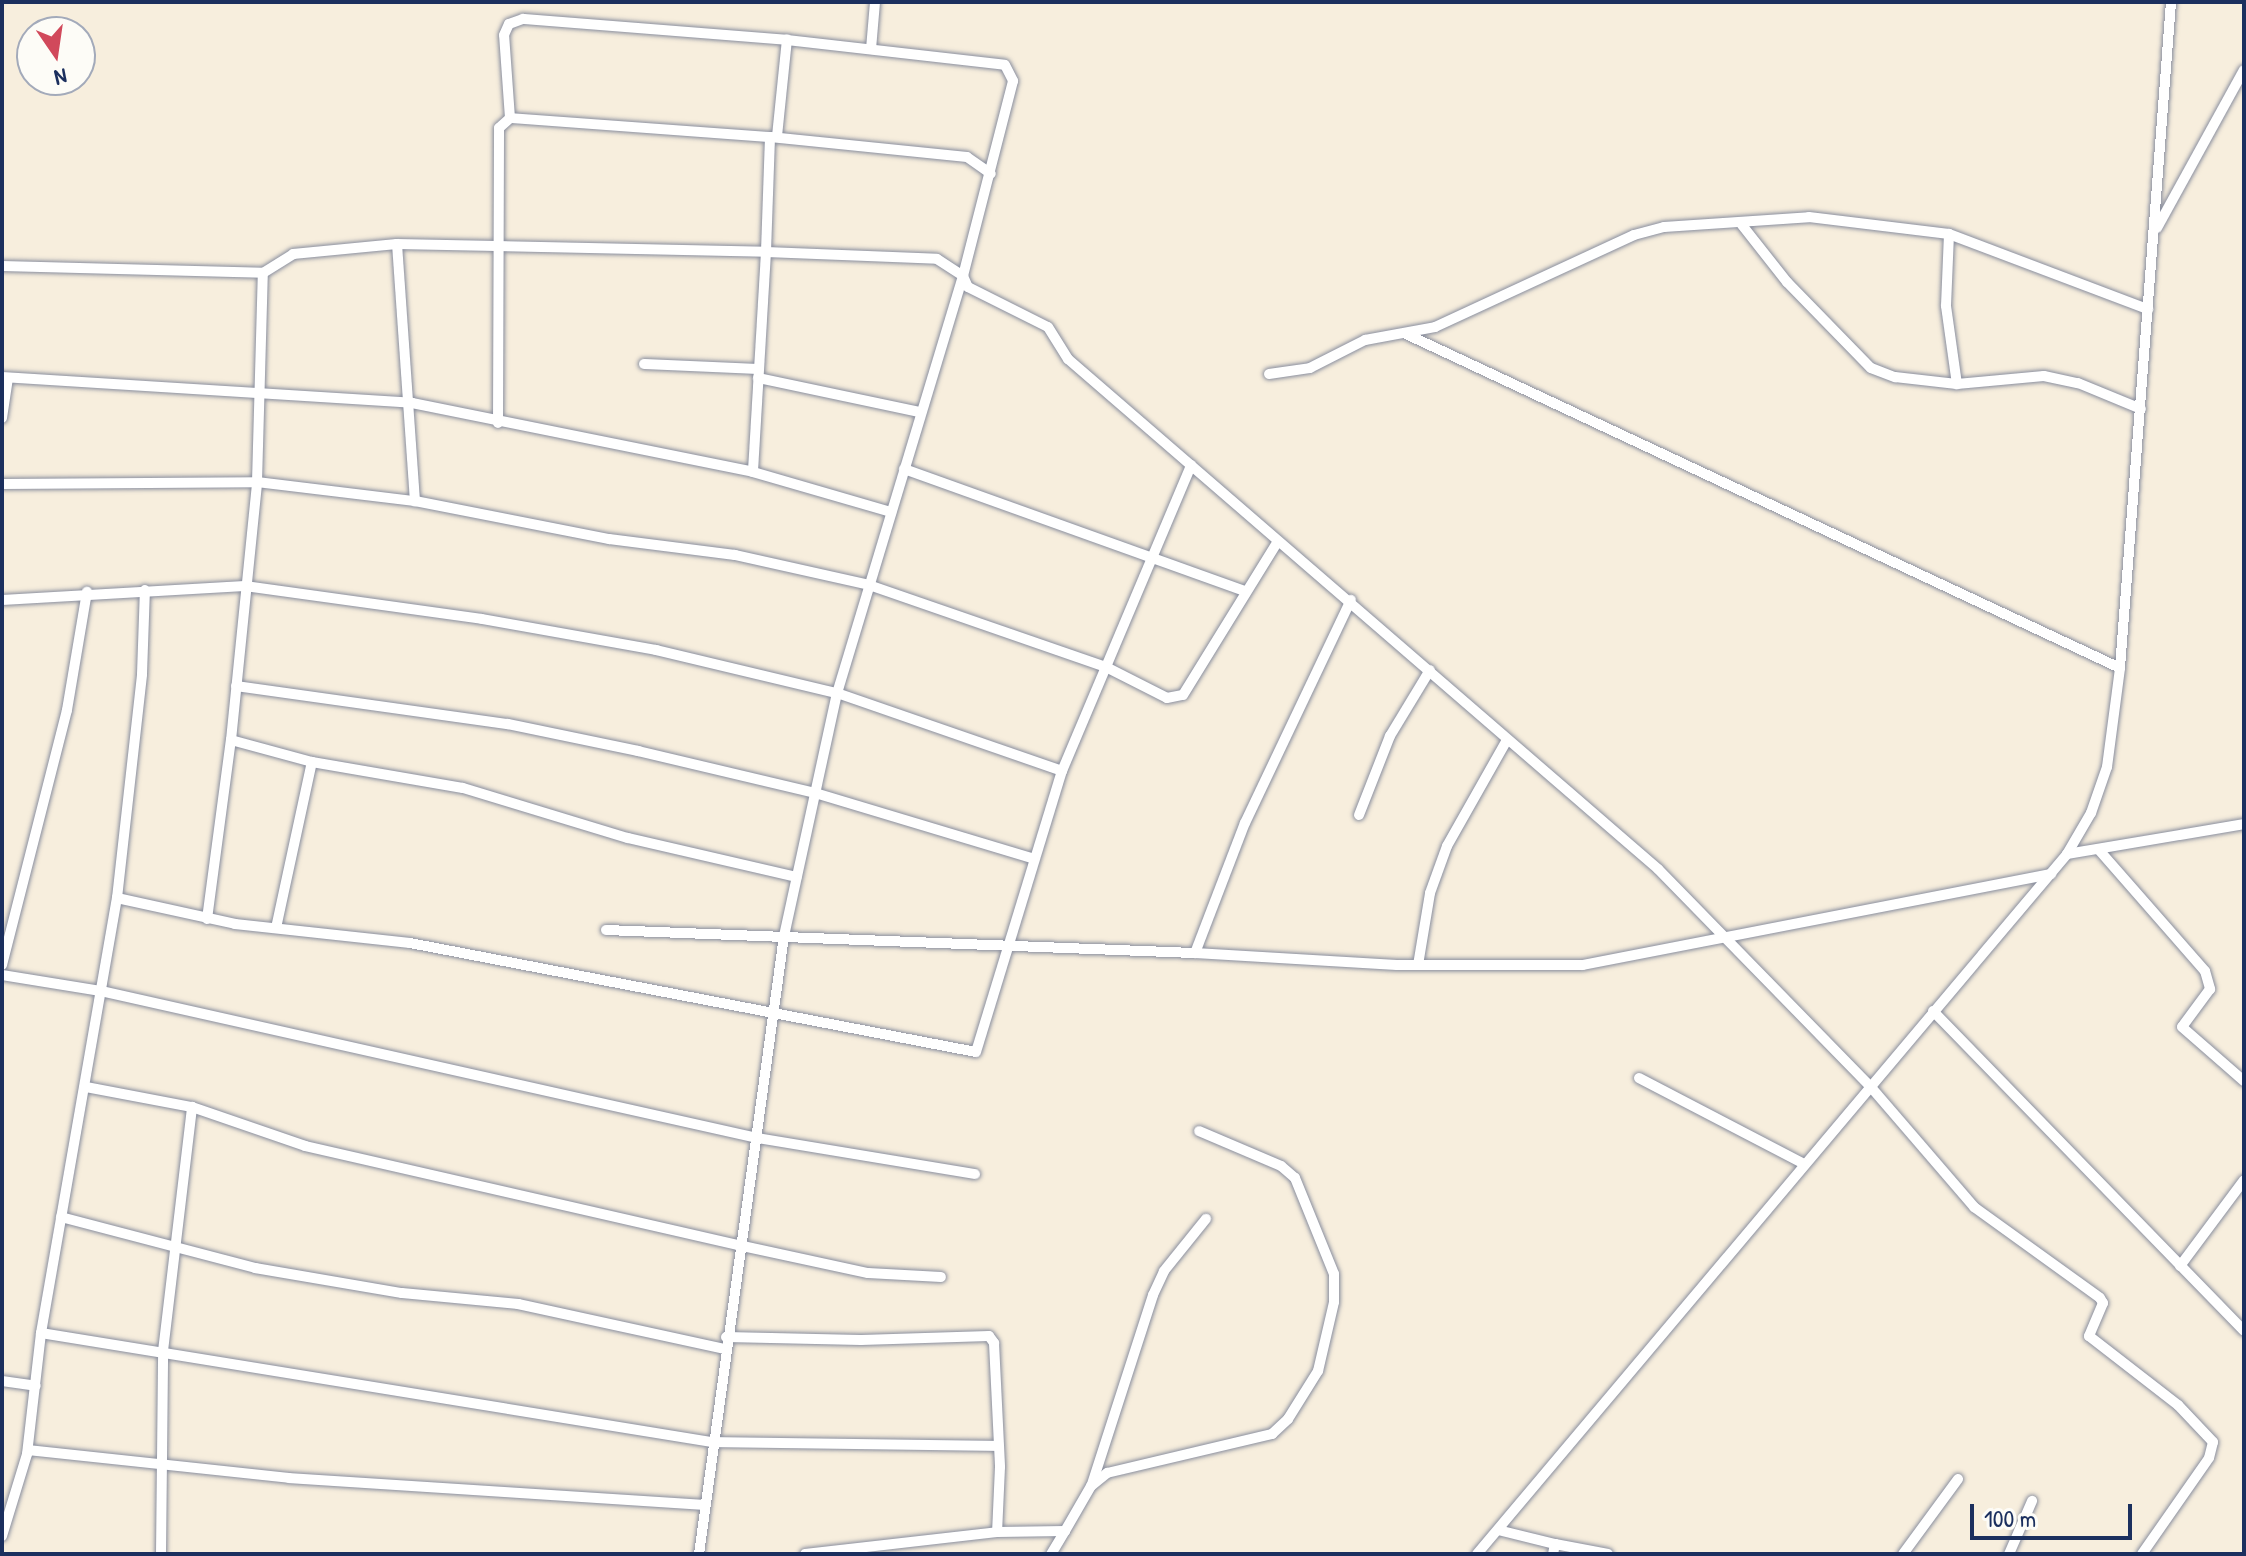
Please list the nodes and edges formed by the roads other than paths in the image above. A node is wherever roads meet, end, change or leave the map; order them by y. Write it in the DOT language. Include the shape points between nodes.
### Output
graph roads {
  1 [pos="875,2"];
  2 [pos="2171,2"];
  3 [pos="787,40"];
  4 [pos="871,49"];
  5 [pos="2244,70"];
  6 [pos="510,118"];
  7 [pos="774,136"];
  8 [pos="991,174"];
  9 [pos="1742,225"];
  10 [pos="2154,233"];
  11 [pos="1949,234"];
  12 [pos="495,242"];
  13 [pos="397,244"];
  14 [pos="766,252"];
  15 [pos="2,266"];
  16 [pos="263,273"];
  17 [pos="963,276"];
  18 [pos="2148,309"];
  19 [pos="1406,334"];
  20 [pos="644,364"];
  21 [pos="759,374"];
  22 [pos="1269,374"];
  23 [pos="5,378"];
  24 [pos="1957,384"];
  25 [pos="257,392"];
  26 [pos="412,403"];
  27 [pos="2141,409"];
  28 [pos="920,412"];
  29 [pos="2,418"];
  30 [pos="498,423"];
  31 [pos="1191,465"];
  32 [pos="904,469"];
  33 [pos="753,472"];
  34 [pos="257,482"];
  35 [pos="2,484"];
  36 [pos="415,501"];
  37 [pos="891,512"];
  38 [pos="1277,543"];
  39 [pos="1149,559"];
  40 [pos="869,585"];
  41 [pos="245,586"];
  42 [pos="145,590"];
  43 [pos="1245,591"];
  44 [pos="87,592"];
  45 [pos="2,600"];
  46 [pos="1351,600"];
  47 [pos="1106,667"];
  48 [pos="2120,668"];
  49 [pos="1430,670"];
  50 [pos="236,686"];
  51 [pos="837,693"];
  52 [pos="231,740"];
  53 [pos="1507,740"];
  54 [pos="312,762"];
  55 [pos="1062,771"];
  56 [pos="815,793"];
  57 [pos="1359,815"];
  58 [pos="2244,824"];
  59 [pos="2099,850"];
  60 [pos="2067,854"];
  61 [pos="1032,858"];
  62 [pos="2051,874"];
  63 [pos="797,877"];
  64 [pos="117,898"];
  65 [pos="207,919"];
  66 [pos="276,928"];
  67 [pos="606,930"];
  68 [pos="784,936"];
  69 [pos="1724,938"];
  70 [pos="1004,949"];
  71 [pos="1195,953"];
  72 [pos="2,965"];
  73 [pos="1418,965"];
  74 [pos="2,975"];
  75 [pos="101,991"];
  76 [pos="1933,1011"];
  77 [pos="772,1014"];
  78 [pos="1639,1078"];
  79 [pos="2244,1081"];
  80 [pos="1870,1086"];
  81 [pos="86,1087"];
  82 [pos="192,1107"];
  83 [pos="1199,1131"];
  84 [pos="757,1138"];
  85 [pos="1804,1164"];
  86 [pos="975,1174"];
  87 [pos="2244,1180"];
  88 [pos="61,1217"];
  89 [pos="1206,1219"];
  90 [pos="738,1245"];
  91 [pos="177,1246"];
  92 [pos="2180,1266"];
  93 [pos="941,1277"];
  94 [pos="2244,1331"];
  95 [pos="41,1333"];
  96 [pos="725,1343"];
  97 [pos="163,1351"];
  98 [pos="2,1381"];
  99 [pos="36,1386"];
  100 [pos="712,1442"];
  101 [pos="998,1446"];
  102 [pos="28,1450"];
  103 [pos="165,1464"];
  104 [pos="1958,1479"];
  105 [pos="1091,1486"];
  106 [pos="2032,1501"];
  107 [pos="704,1505"];
  108 [pos="1498,1530"];
  109 [pos="1065,1531"];
  110 [pos="997,1532"];
  111 [pos="2,1536"];
  112 [pos="1554,1549"];
  113 [pos="161,1554"];
  114 [pos="699,1554"];
  115 [pos="805,1554"];
  116 [pos="1051,1554"];
  117 [pos="1477,1554"];
  118 [pos="1608,1554"];
  119 [pos="1903,1554"];
  120 [pos="2009,1554"];
  121 [pos="2142,1554"];
  1 -- 4 [label="street"];
  2 -- 10 [label="street"];
  3 -- 4 [label="street"];
  3 -- 6 [label="street" via="514,21 504,35"];
  3 -- 7 [label="street"];
  4 -- 8 [label="street" via="999,62 1011,71"];
  5 -- 10 [label="street"];
  6 -- 7 [label="street"];
  6 -- 12 [label="street" via="499,128"];
  7 -- 8 [label="street" via="967,157"];
  7 -- 14 [label="street"];
  8 -- 17 [label="street"];
  9 -- 11 [label="street" via="1834,218"];
  9 -- 19 [label="street" via="1664,227 1634,235 1457,319"];
  9 -- 24 [label="street" via="1861,361 1895,377"];
  10 -- 18 [label="street"];
  11 -- 18 [label="street"];
  11 -- 24 [label="street" via="1946,306"];
  12 -- 13 [label="street"];
  12 -- 14 [label="street"];
  12 -- 30 [label="street"];
  13 -- 16 [label="street" via="293,254"];
  13 -- 26 [label="street"];
  14 -- 17 [label="street" via="937,259"];
  14 -- 21 [label="street"];
  15 -- 16 [label="street"];
  16 -- 25 [label="street"];
  17 -- 28 [label="street"];
  17 -- 31 [label="street" via="976,292 1048,327 1068,359"];
  18 -- 27 [label="street"];
  19 -- 22 [label="street" via="1365,340 1310,368"];
  19 -- 48 [label="street"];
  20 -- 21 [label="street"];
  21 -- 28 [label="street"];
  21 -- 33 [label="street"];
  23 -- 25 [label="street"];
  23 -- 29 [label="street"];
  24 -- 27 [label="street" via="2044,376 2078,383"];
  25 -- 26 [label="street"];
  25 -- 34 [label="street"];
  26 -- 30 [label="street"];
  26 -- 36 [label="street"];
  27 -- 48 [label="street"];
  28 -- 32 [label="street"];
  30 -- 33 [label="street"];
  31 -- 38 [label="street"];
  31 -- 39 [label="street"];
  32 -- 37 [label="street"];
  32 -- 39 [label="street"];
  33 -- 37 [label="street"];
  34 -- 35 [label="street"];
  34 -- 36 [label="street"];
  34 -- 41 [label="street"];
  36 -- 40 [label="street" via="609,539 735,555"];
  37 -- 40 [label="street"];
  38 -- 43 [label="street"];
  38 -- 46 [label="street"];
  39 -- 43 [label="street"];
  39 -- 47 [label="street"];
  40 -- 47 [label="street"];
  40 -- 51 [label="street"];
  41 -- 42 [label="street"];
  41 -- 50 [label="street"];
  41 -- 51 [label="street" via="656,650"];
  42 -- 44 [label="street"];
  42 -- 64 [label="street" via="142,674"];
  43 -- 47 [label="street" via="1183,695 1167,698"];
  44 -- 45 [label="street"];
  44 -- 72 [label="street" via="67,710"];
  46 -- 49 [label="street"];
  46 -- 71 [label="street" via="1245,823"];
  47 -- 55 [label="street"];
  48 -- 60 [label="street" via="2107,767 2091,813"];
  49 -- 53 [label="street"];
  49 -- 57 [label="street" via="1390,736"];
  50 -- 52 [label="street"];
  50 -- 56 [label="street" via="508,724"];
  51 -- 55 [label="street"];
  51 -- 56 [label="street"];
  52 -- 54 [label="street"];
  52 -- 65 [label="street"];
  53 -- 69 [label="street" via="1658,869"];
  53 -- 73 [label="street" via="1447,846 1430,893"];
  54 -- 63 [label="street" via="463,788 628,838"];
  54 -- 66 [label="street"];
  55 -- 61 [label="street"];
  56 -- 61 [label="street"];
  56 -- 63 [label="street"];
  58 -- 59 [label="street"];
  59 -- 60 [label="street"];
  59 -- 79 [label="street" via="2205,971 2210,989 2182,1027"];
  60 -- 62 [label="street"];
  61 -- 70 [label="street"];
  62 -- 69 [label="street"];
  62 -- 76 [label="street"];
  63 -- 68 [label="street"];
  64 -- 65 [label="street"];
  64 -- 75 [label="street"];
  65 -- 66 [label="street"];
  66 -- 77 [label="street" via="410,943"];
  67 -- 68 [label="street"];
  68 -- 70 [label="street"];
  68 -- 77 [label="street"];
  69 -- 73 [label="street" via="1583,965"];
  69 -- 80 [label="street"];
  70 -- 71 [label="street"];
  70 -- 77 [label="street" via="976,1052"];
  71 -- 73 [label="street"];
  74 -- 75 [label="street"];
  75 -- 81 [label="street"];
  75 -- 84 [label="street"];
  76 -- 80 [label="street"];
  76 -- 92 [label="street"];
  77 -- 84 [label="street"];
  78 -- 85 [label="street"];
  80 -- 85 [label="street"];
  80 -- 121 [label="street" via="1974,1207 2100,1298 2103,1303 2089,1336 2210,1435 2212,1453"];
  81 -- 82 [label="street"];
  81 -- 88 [label="street"];
  82 -- 90 [label="street" via="305,1146"];
  82 -- 91 [label="street"];
  83 -- 105 [label="street" via="1281,1166 1295,1178 1334,1274 1334,1302 1318,1371 1288,1419 1272,1434 1113,1472"];
  84 -- 86 [label="street"];
  84 -- 90 [label="street"];
  85 -- 108 [label="street"];
  87 -- 92 [label="street"];
  88 -- 91 [label="street"];
  88 -- 95 [label="street"];
  89 -- 105 [label="street" via="1164,1271 1153,1295"];
  90 -- 93 [label="street" via="868,1273"];
  90 -- 96 [label="street"];
  91 -- 96 [label="street" via="255,1268 402,1293 518,1304"];
  91 -- 97 [label="street"];
  92 -- 94 [label="street"];
  95 -- 97 [label="street"];
  95 -- 99 [label="street"];
  96 -- 100 [label="street"];
  96 -- 101 [label="street" via="989,1336 994,1343"];
  97 -- 100 [label="street"];
  97 -- 103 [label="street"];
  98 -- 99 [label="street"];
  99 -- 102 [label="street"];
  100 -- 101 [label="street"];
  100 -- 107 [label="street"];
  101 -- 110 [label="street"];
  102 -- 103 [label="street"];
  102 -- 111 [label="street"];
  103 -- 107 [label="street" via="363,1484"];
  103 -- 113 [label="street"];
  104 -- 119 [label="street"];
  105 -- 109 [label="street"];
  106 -- 120 [label="street"];
  107 -- 114 [label="street"];
  108 -- 112 [label="street"];
  108 -- 117 [label="street"];
  109 -- 110 [label="street"];
  109 -- 116 [label="street"];
  110 -- 115 [label="street"];
  112 -- 118 [label="street"];
}
